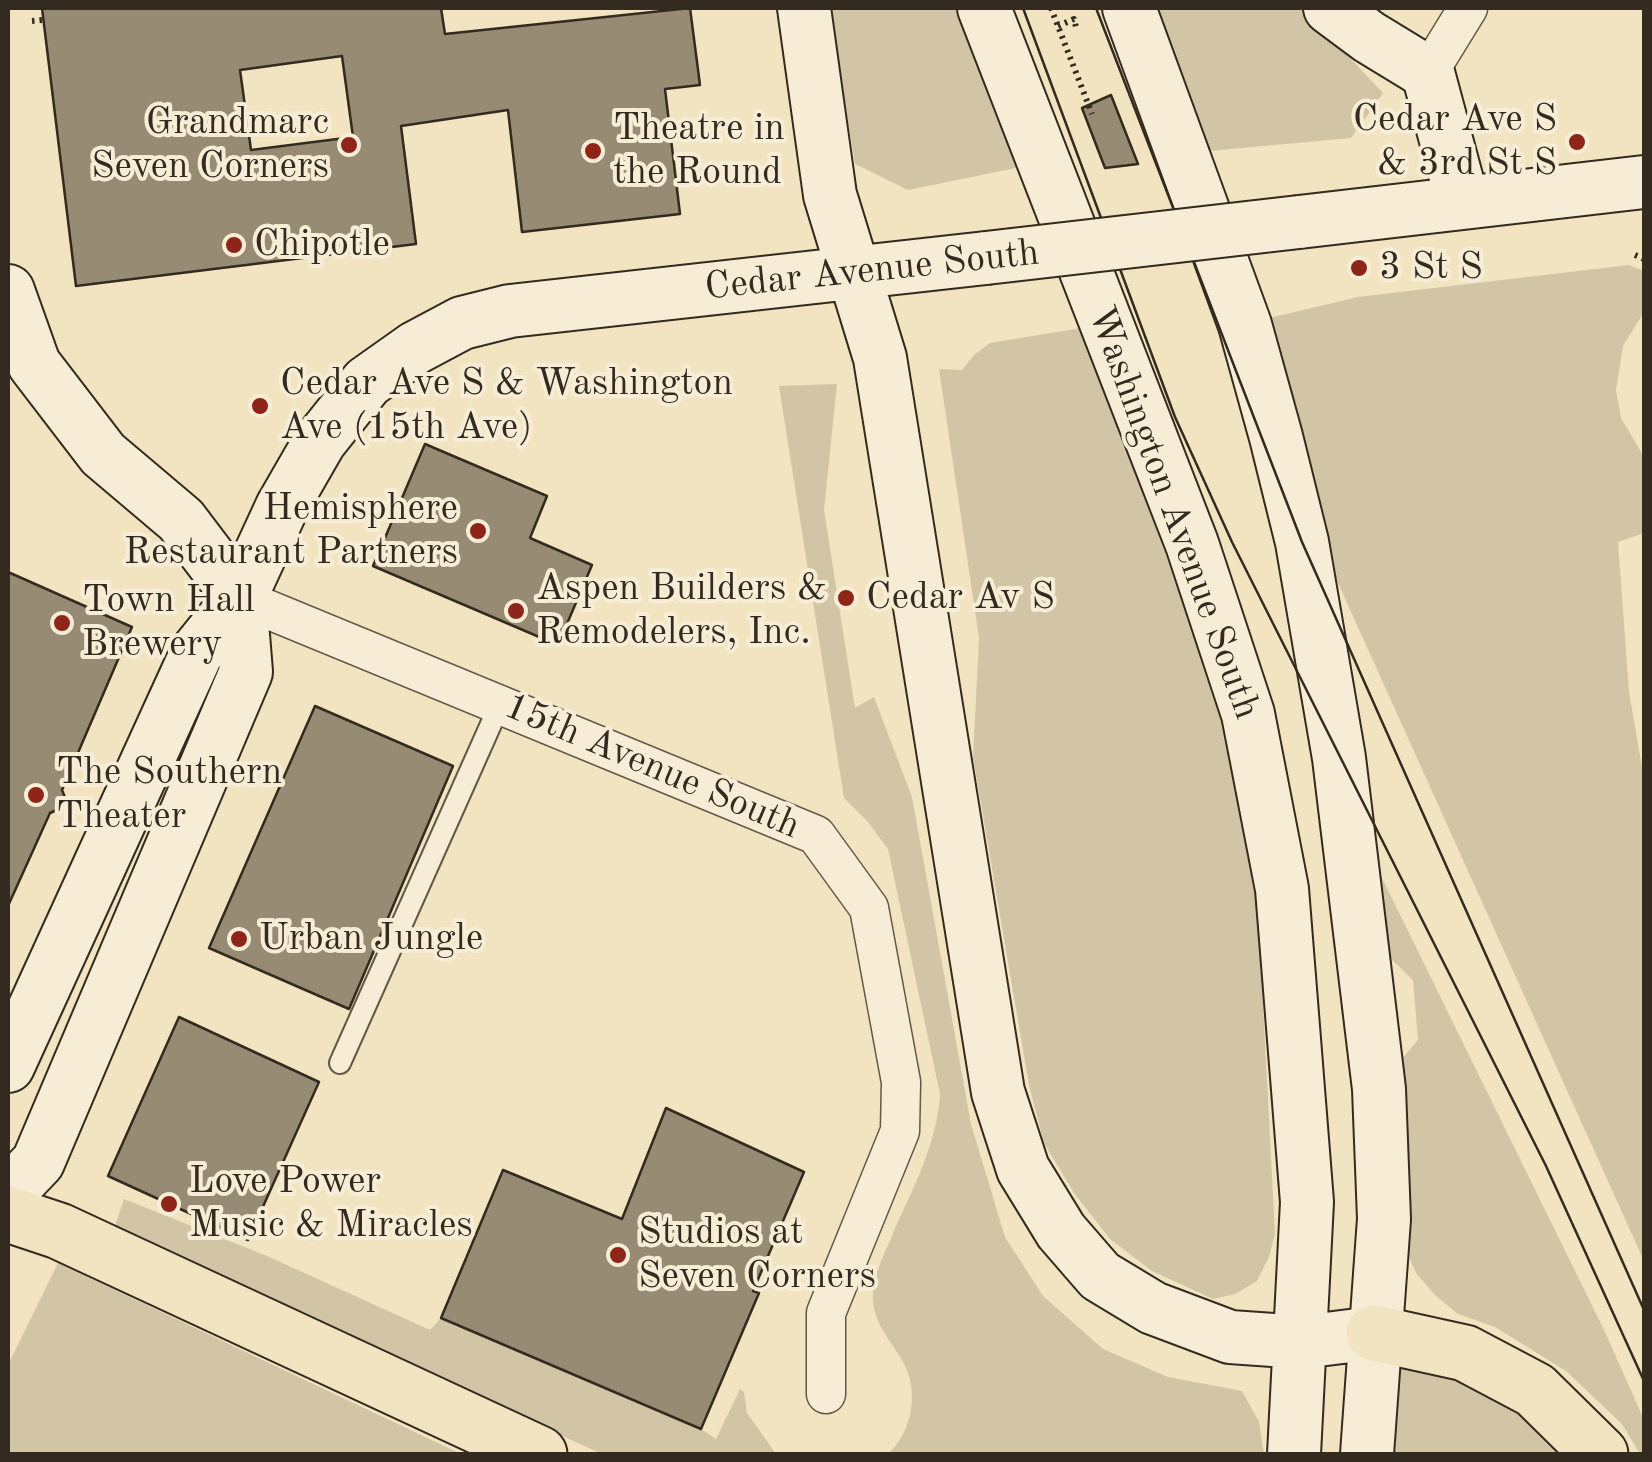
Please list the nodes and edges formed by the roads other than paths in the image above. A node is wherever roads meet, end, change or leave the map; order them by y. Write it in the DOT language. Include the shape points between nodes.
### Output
graph roads {
  1 [pos="804,8"];
  2 [pos="984,8"];
  3 [pos="1129,8"];
  4 [pos="1330,8"];
  5 [pos="1468,8"];
  6 [pos="1428,73"];
  7 [pos="1644,182"];
  8 [pos="1463,203"];
  9 [pos="854,272"];
  10 [pos="8,291"];
  11 [pos="240,598"];
  12 [pos="500,704"];
  13 [pos="11,1052"];
  14 [pos="340,1063"];
  15 [pos="8,1190"];
  16 [pos="8,1214"];
  17 [pos="1374,1333"];
  18 [pos="1302,1342"];
  19 [pos="826,1394"];
  20 [pos="539,1454"];
  21 [pos="1294,1454"];
  22 [pos="1368,1454"];
  23 [pos="1600,1454"];
  1 -- 9 [label="main road" via="830,195"];
  2 -- 18 [label="main road, Washington Avenue South" via="1192,544 1248,714 1282,888 1298,1056 1307,1202"];
  3 -- 17 [label="main road" via="1244,325 1302,542 1340,758 1379,1088 1384,1220"];
  4 -- 6 [label="main road"];
  5 -- 6 [label="street"];
  6 -- 8 [label="main road"];
  7 -- 8 [label="main road, Cedar Avenue South"];
  8 -- 9 [label="main road, Cedar Avenue South, bridge"];
  9 -- 11 [label="main road, Cedar Avenue South" via="510,311 462,323 367,382 282,506"];
  9 -- 18 [label="main road" via="880,358 998,1092 1023,1169 1061,1231 1100,1276 1153,1308 1230,1337"];
  10 -- 11 [label="main road" via="34,364 52,388 103,454 181,520"];
  11 -- 12 [label="street, 15th Avenue South"];
  11 -- 13 [label="main road" via="198,650"];
  11 -- 15 [label="main road" via="246,672 38,1162"];
  12 -- 14 [label="lane"];
  12 -- 19 [label="street, 15th Avenue South" via="816,835 868,908 902,1082 900,1132 826,1314"];
  16 -- 20 [label="highway" via="58,1231"];
  17 -- 18 [label="main road"];
  17 -- 22 [label="main road"];
  17 -- 23 [label="highway" via="1482,1362 1534,1390"];
  18 -- 21 [label="main road, Washington Avenue South"];
}
